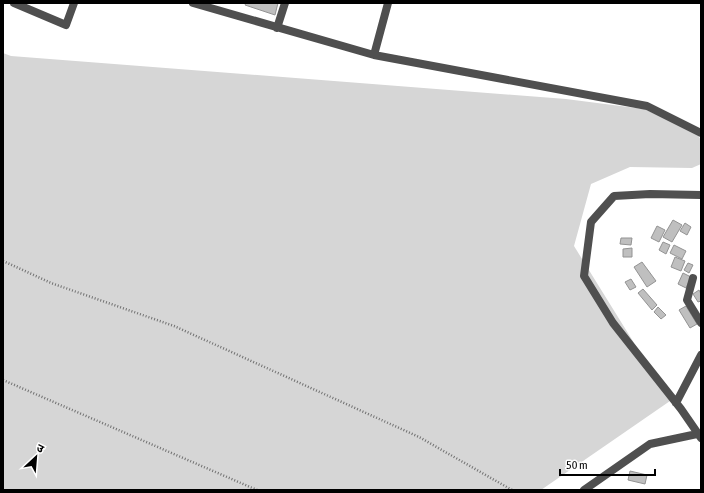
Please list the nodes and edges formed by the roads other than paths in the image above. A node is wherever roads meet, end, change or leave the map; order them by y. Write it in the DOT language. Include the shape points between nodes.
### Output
graph roads {
  1 [pos="14,3"];
  2 [pos="74,3"];
  3 [pos="285,3"];
  4 [pos="388,3"];
  5 [pos="196,4"];
  6 [pos="277,28"];
  7 [pos="374,55"];
  8 [pos="701,133"];
  9 [pos="701,195"];
  10 [pos="693,278"];
  11 [pos="701,323"];
  12 [pos="701,355"];
  13 [pos="676,403"];
  14 [pos="699,436"];
  15 [pos="584,490"];
  1 -- 2 [label="street" via="66,25"];
  3 -- 6 [label="street"];
  4 -- 7 [label="street"];
  5 -- 6 [label="street"];
  6 -- 7 [label="street"];
  7 -- 8 [label="street" via="647,106"];
  9 -- 13 [label="street" via="614,196 591,222 584,276 613,323"];
  10 -- 11 [label="street" via="687,300"];
  12 -- 13 [label="street"];
  13 -- 14 [label="street"];
  14 -- 15 [label="street" via="650,444"];
}
